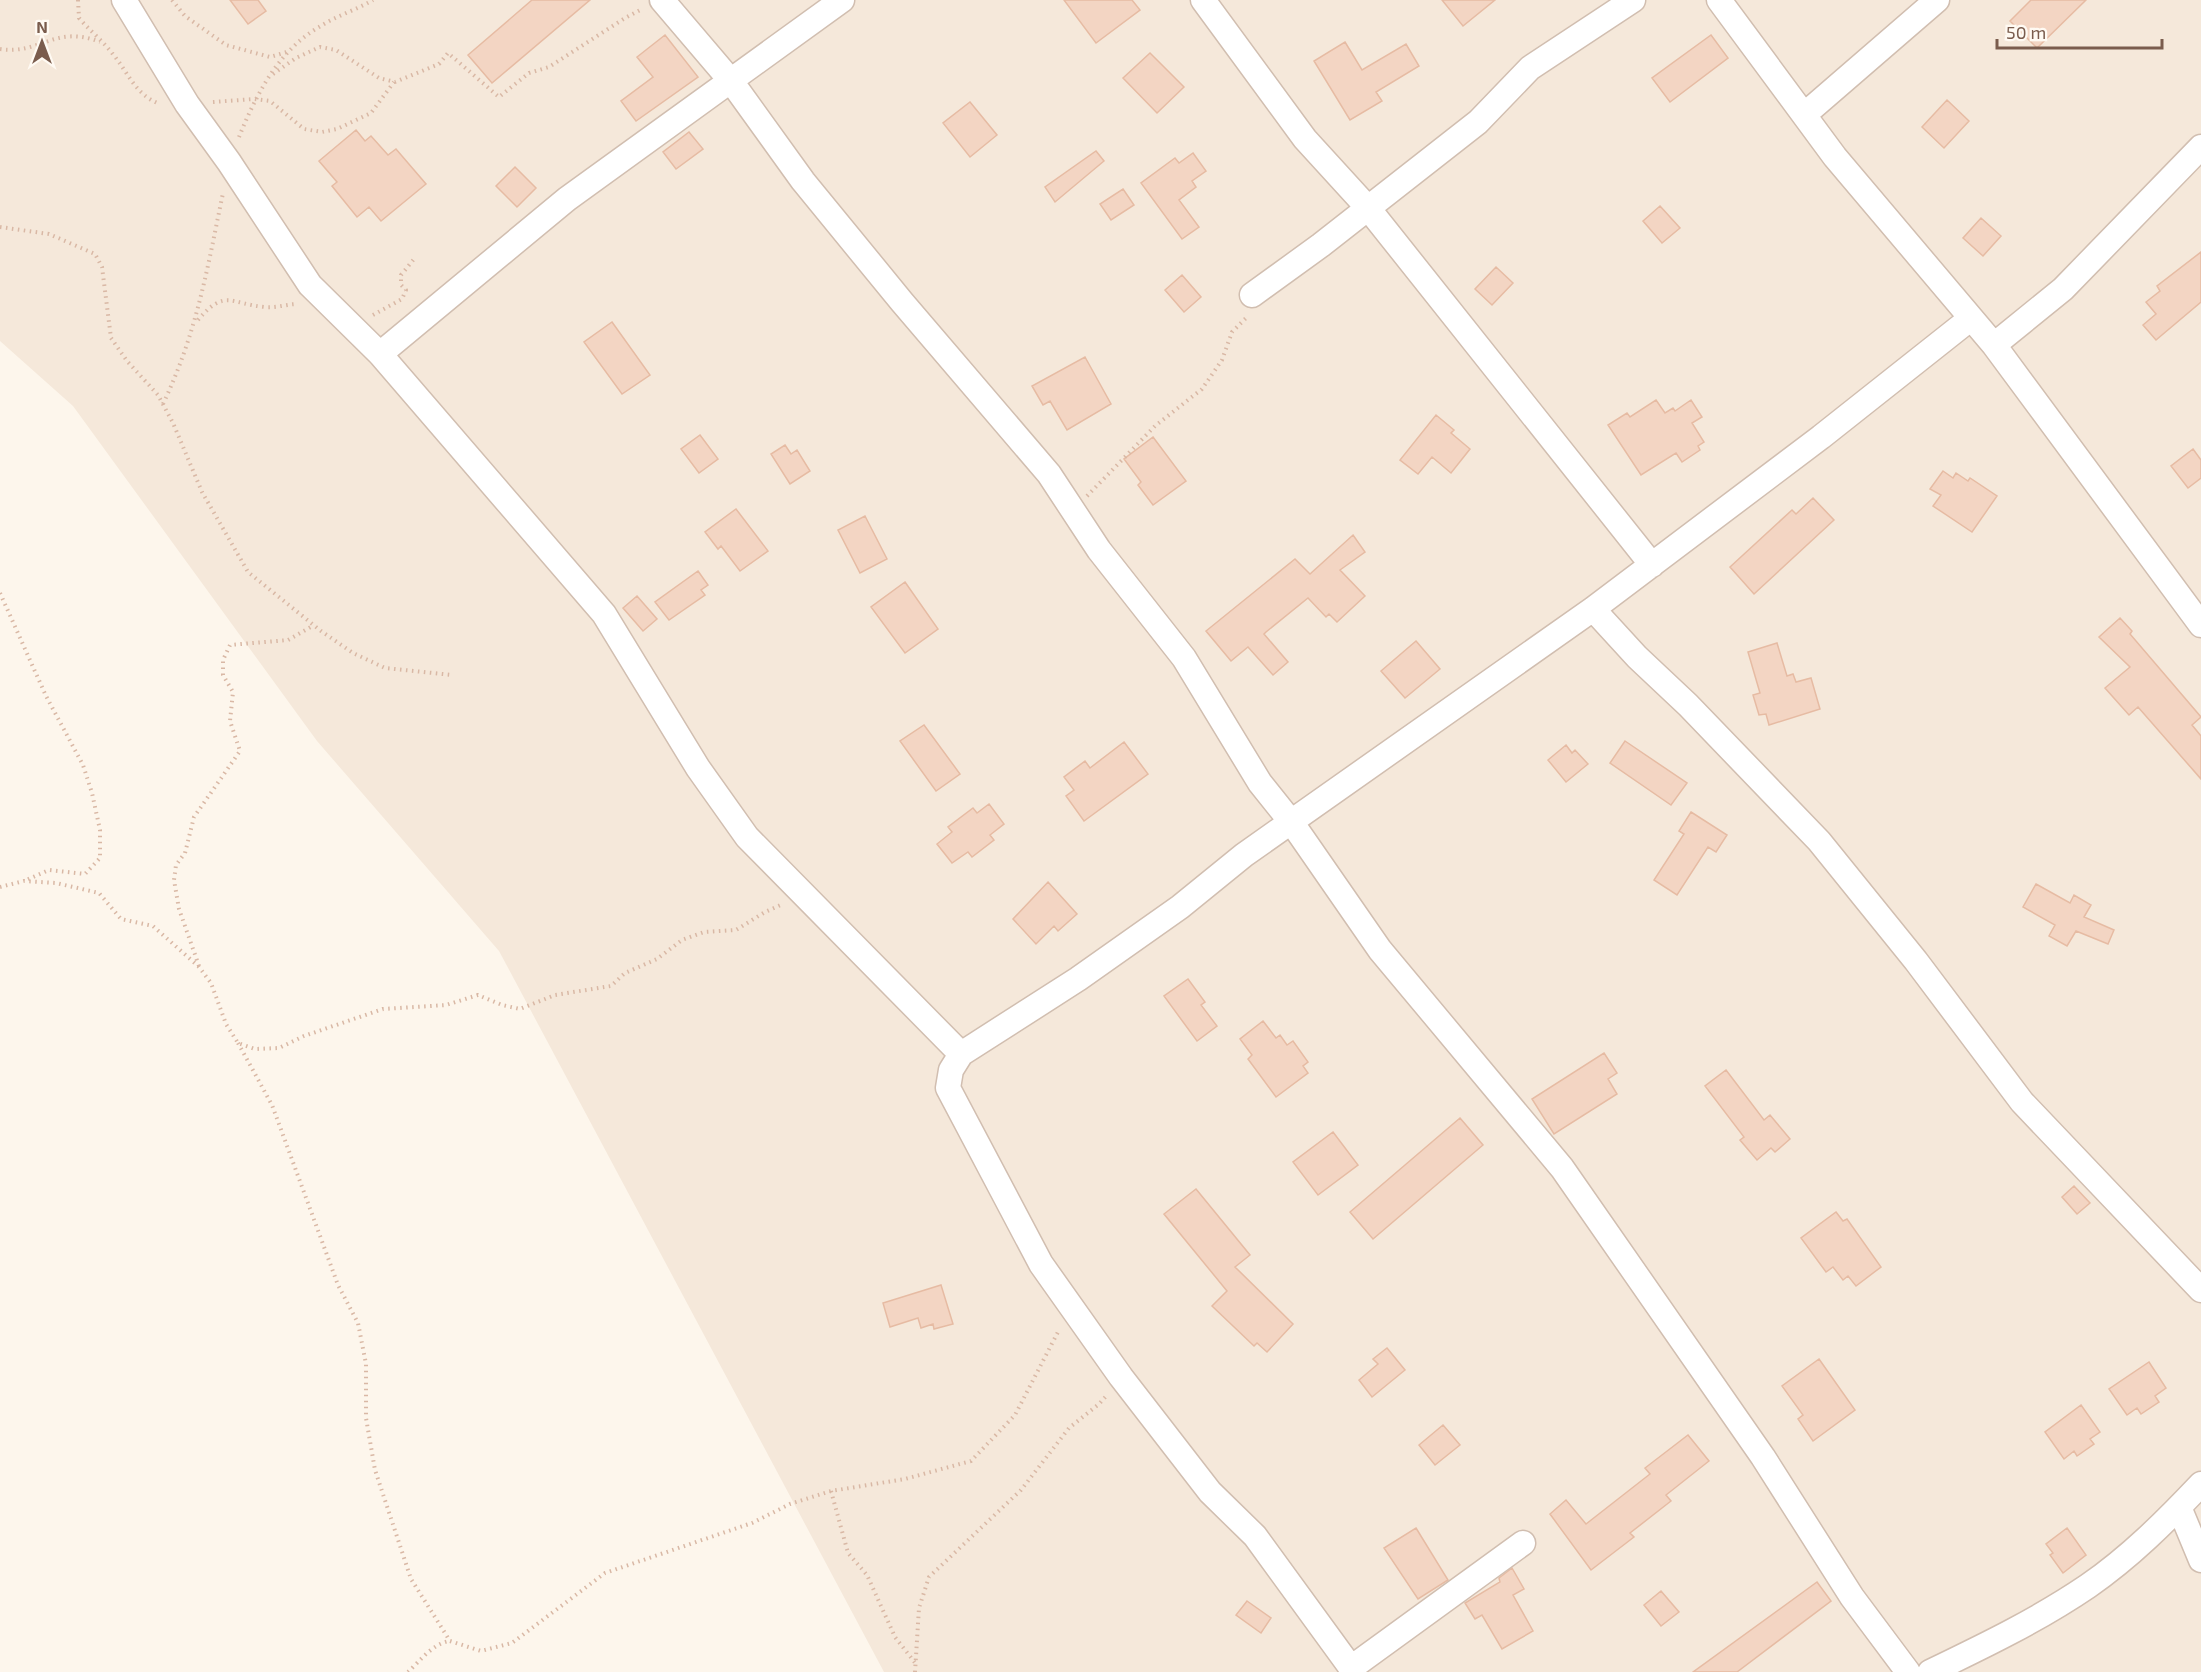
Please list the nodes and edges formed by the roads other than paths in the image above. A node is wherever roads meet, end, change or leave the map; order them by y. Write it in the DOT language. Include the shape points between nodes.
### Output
graph roads {
  1 [pos="124,0"];
  2 [pos="662,0"];
  3 [pos="842,0"];
  4 [pos="1203,0"];
  5 [pos="1633,0"];
  6 [pos="1719,0"];
  7 [pos="1937,0"];
  8 [pos="731,81"];
  9 [pos="1804,115"];
  10 [pos="2201,147"];
  11 [pos="1368,208"];
  12 [pos="1252,295"];
  13 [pos="1970,319"];
  14 [pos="1994,345"];
  15 [pos="380,354"];
  16 [pos="1652,565"];
  17 [pos="1593,609"];
  18 [pos="2201,625"];
  19 [pos="1292,823"];
  20 [pos="961,1054"];
  21 [pos="2201,1290"];
  22 [pos="2201,1484"];
  23 [pos="2179,1507"];
  24 [pos="1523,1543"];
  25 [pos="2201,1560"];
  26 [pos="1352,1670"];
  27 [pos="1908,1672"];
  28 [pos="1930,1672"];
  1 -- 15 [label="street" via="187,104 310,285"];
  2 -- 8 [label="street"];
  3 -- 8 [label="street"];
  4 -- 11 [label="street" via="1305,139"];
  5 -- 11 [label="street" via="1530,68 1478,122"];
  6 -- 9 [label="street"];
  7 -- 9 [label="street"];
  8 -- 15 [label="street" via="567,199"];
  8 -- 19 [label="street" via="803,181 1049,474 1099,550 1184,658 1260,783"];
  9 -- 13 [label="street"];
  10 -- 14 [label="street" via="2063,289"];
  11 -- 12 [label="street"];
  11 -- 16 [label="street"];
  13 -- 14 [label="street"];
  13 -- 16 [label="street"];
  14 -- 18 [label="street"];
  15 -- 20 [label="street" via="604,614 698,768 747,837"];
  16 -- 17 [label="street"];
  17 -- 19 [label="street"];
  17 -- 21 [label="street" via="1819,841 2022,1102"];
  19 -- 20 [label="street" via="1078,979"];
  19 -- 27 [label="street" via="1380,950 1562,1168 1764,1457 1852,1597"];
  20 -- 26 [label="street" via="951,1070 948,1088 1041,1264 1121,1377 1210,1492 1255,1536"];
  22 -- 23 [label="street"];
  23 -- 25 [label="street"];
  23 -- 28 [label="street" via="2145,1541 2089,1586 2008,1634"];
  24 -- 26 [label="street"];
}
